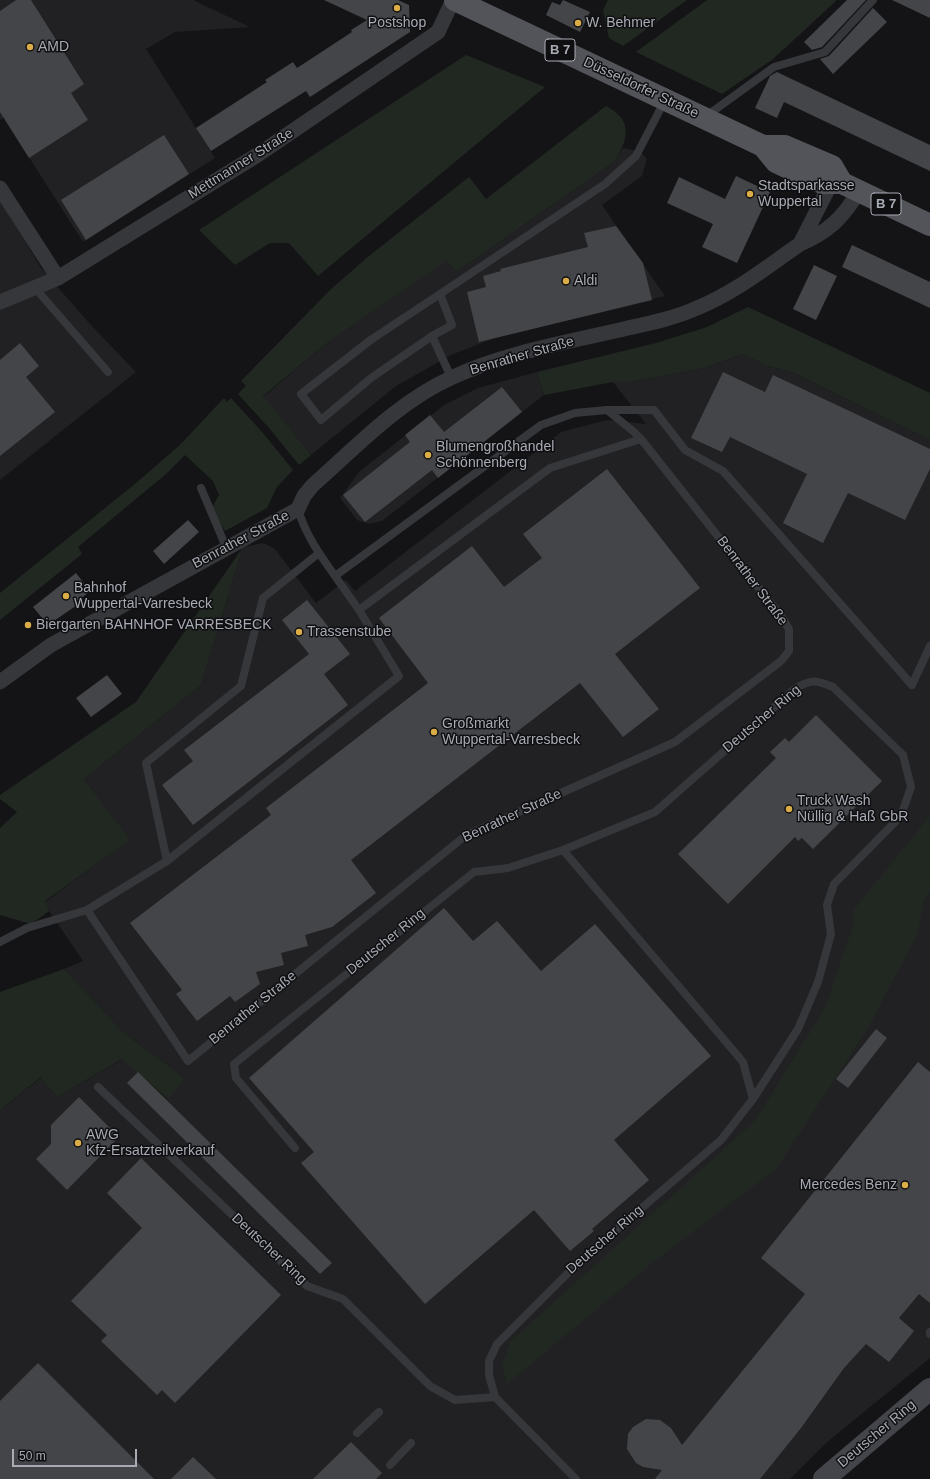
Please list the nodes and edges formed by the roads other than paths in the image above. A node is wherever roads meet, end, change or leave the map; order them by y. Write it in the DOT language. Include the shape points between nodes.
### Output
graph roads {
  1 [pos="454,0"];
  2 [pos="873,0"];
  3 [pos="665,100"];
  4 [pos="704,118"];
  5 [pos="844,186"];
  6 [pos="0,188"];
  7 [pos="930,225"];
  8 [pos="800,244"];
  9 [pos="58,278"];
  10 [pos="35,288"];
  11 [pos="440,294"];
  12 [pos="2,303"];
  13 [pos="432,336"];
  14 [pos="108,372"];
  15 [pos="452,377"];
  16 [pos="607,410"];
  17 [pos="641,439"];
  18 [pos="201,488"];
  19 [pos="298,509"];
  20 [pos="226,547"];
  21 [pos="319,553"];
  22 [pos="335,576"];
  23 [pos="359,610"];
  24 [pos="930,646"];
  25 [pos="0,682"];
  26 [pos="563,850"];
  27 [pos="167,861"];
  28 [pos="87,910"];
  29 [pos="0,942"];
  30 [pos="98,1087"];
  31 [pos="753,1099"];
  32 [pos="295,1148"];
  33 [pos="930,1389"];
  34 [pos="495,1397"];
  35 [pos="379,1412"];
  36 [pos="357,1433"];
  37 [pos="411,1443"];
  38 [pos="390,1465"];
  39 [pos="576,1479"];
  40 [pos="824,1479"];
  1 -- 3 [label="main road, Düsseldorfer Straße / B 7"];
  1 -- 9 [label="street, Mettmanner Straße" via="438,32 259,154"];
  2 -- 4 [label="lane" via="825,52 774,67"];
  3 -- 4 [label="main road, Düsseldorfer Straße / B 7"];
  3 -- 11 [label="lane" via="636,156 605,184"];
  4 -- 5 [label="main road, Düsseldorfer Straße / B 7" via="763,146 785,146 832,166"];
  5 -- 7 [label="main road, B 7"];
  5 -- 8 [label="street, Benrather Straße"];
  5 -- 8 [label="street, Benrather Straße" via="843,216 819,236"];
  6 -- 9 [label="street"];
  8 -- 15 [label="street, Benrather Straße" via="732,292 696,309 658,321 485,363"];
  9 -- 10 [label="street, Mettmanner Straße"];
  10 -- 12 [label="street, Mettmanner Straße"];
  10 -- 14 [label="lane"];
  11 -- 13 [label="lane" via="452,326"];
  11 -- 13 [label="lane" via="372,339 301,394 321,420 371,378"];
  13 -- 15 [label="lane"];
  15 -- 19 [label="street, Benrather Straße" via="391,416 312,486"];
  16 -- 17 [label="lane, Benrather Straße"];
  16 -- 22 [label="lane" via="575,412 541,425"];
  16 -- 24 [label="lane" via="654,410 685,450 722,471 912,685"];
  17 -- 23 [label="lane" via="550,468"];
  17 -- 28 [label="lane, Benrather Straße" via="781,616 789,629 789,651 781,661 675,742 465,836 188,1061"];
  18 -- 20 [label="lane"];
  19 -- 20 [label="street, Benrather Straße"];
  19 -- 21 [label="lane, Benrather Straße" via="302,523"];
  20 -- 25 [label="street, Benrather Straße" via="51,645"];
  21 -- 22 [label="lane, Benrather Straße"];
  21 -- 27 [label="lane" via="263,598 241,686 146,763"];
  22 -- 23 [label="lane, Benrather Straße"];
  23 -- 27 [label="lane, Benrather Straße" via="399,676"];
  26 -- 31 [label="lane" via="743,1062"];
  26 -- 31 [label="lane, Deutscher Ring" via="655,812 796,688 809,681 833,687 902,755 911,787 902,816 834,884 827,905 831,934 818,982 798,1029"];
  26 -- 32 [label="lane, Deutscher Ring" via="508,868 474,872 234,1064 236,1078"];
  27 -- 28 [label="lane, Benrather Straße"];
  28 -- 29 [label="lane, Benrather Straße" via="27,928"];
  30 -- 34 [label="lane, Deutscher Ring" via="307,1286 343,1299 430,1386 455,1400"];
  31 -- 34 [label="lane, Deutscher Ring" via="721,1140 580,1261 497,1344 490,1361"];
  33 -- 40 [label="street, Deutscher Ring"];
  34 -- 39 [label="lane"];
  35 -- 36 [label="lane"];
  37 -- 38 [label="lane"];
}
